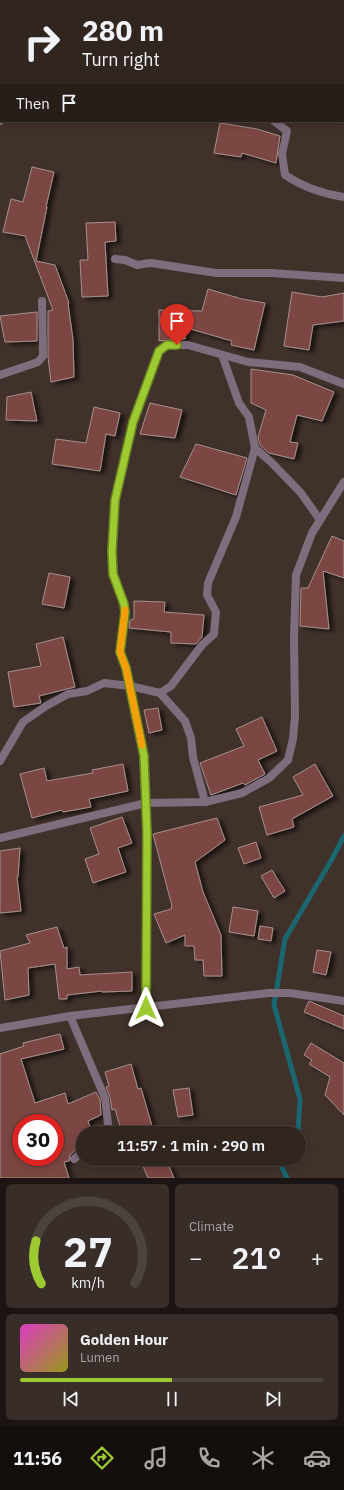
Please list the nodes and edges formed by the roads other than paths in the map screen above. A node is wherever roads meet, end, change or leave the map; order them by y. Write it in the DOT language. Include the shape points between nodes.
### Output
graph roads {
  1 [pos="275,122"];
  2 [pos="344,197"];
  3 [pos="115,259"];
  4 [pos="344,278"];
  5 [pos="42,301"];
  6 [pos="222,355"];
  7 [pos="0,375"];
  8 [pos="344,384"];
  9 [pos="255,448"];
  10 [pos="344,482"];
  11 [pos="320,520"];
  12 [pos="130,686"];
  13 [pos="160,693"];
  14 [pos="0,761"];
  15 [pos="205,802"];
  16 [pos="146,803"];
  17 [pos="0,838"];
  18 [pos="344,1001"];
  19 [pos="146,1008"];
  20 [pos="70,1016"];
  21 [pos="0,1028"];
  22 [pos="108,1126"];
  1 -- 2 [label="street" via="287,131 282,154 285,175 300,185"];
  3 -- 4 [label="street" via="137,265 150,263 216,273"];
  5 -- 7 [label="street" via="43,356 38,362"];
  6 -- 8 [label="street" via="248,362 300,368"];
  6 -- 9 [label="street" via="239,403 249,416"];
  6 -- 12 [label="street" via="188,345 167,345 159,351 133,422 115,500 112,551 113,574 125,613 120,652"];
  9 -- 11 [label="street" via="302,493"];
  9 -- 13 [label="street" via="236,517 208,583 207,595 216,612 214,634 202,645 171,686"];
  10 -- 11 [label="street"];
  11 -- 15 [label="street" via="312,533 296,575 295,716 288,760 268,778 242,793"];
  12 -- 13 [label="street"];
  12 -- 14 [label="street" via="104,683 87,691 68,694 46,706 23,722"];
  12 -- 16 [label="street" via="144,756"];
  13 -- 15 [label="street" via="185,721"];
  15 -- 16 [label="street"];
  16 -- 17 [label="street"];
  16 -- 19 [label="street"];
  18 -- 19 [label="street" via="290,993 269,993"];
  19 -- 20 [label="street"];
  20 -- 21 [label="street"];
  20 -- 22 [label="street" via="105,1098"];
}
